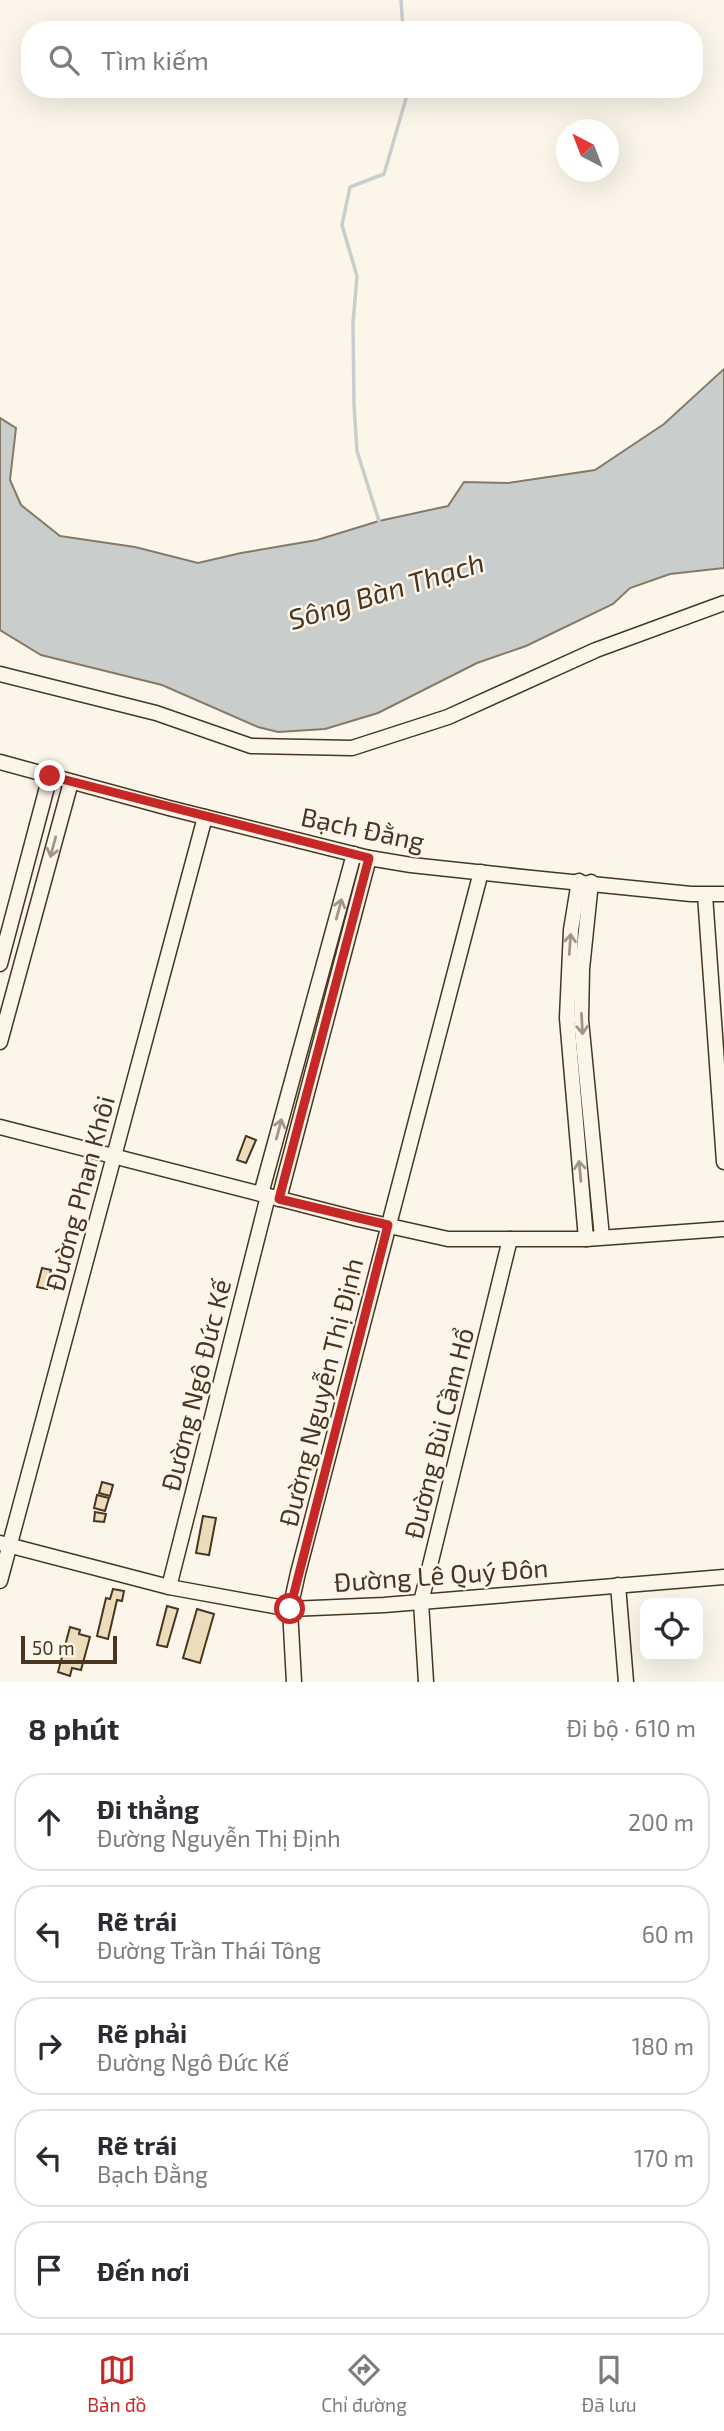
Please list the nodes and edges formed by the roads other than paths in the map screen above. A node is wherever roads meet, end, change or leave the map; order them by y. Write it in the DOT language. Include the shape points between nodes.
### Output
graph roads {
  1 [pos="724,603"];
  2 [pos="0,674"];
  3 [pos="0,762"];
  4 [pos="50,776"];
  5 [pos="71,782"];
  6 [pos="205,817"];
  7 [pos="354,854"];
  8 [pos="369,858"];
  9 [pos="481,872"];
  10 [pos="585,882"];
  11 [pos="724,894"];
  12 [pos="705,895"];
  13 [pos="0,964"];
  14 [pos="0,1042"];
  15 [pos="0,1127"];
  16 [pos="113,1158"];
  17 [pos="724,1162"];
  18 [pos="270,1196"];
  19 [pos="388,1225"];
  20 [pos="724,1229"];
  21 [pos="603,1237"];
  22 [pos="510,1239"];
  23 [pos="586,1239"];
  24 [pos="5,1544"];
  25 [pos="724,1577"];
  26 [pos="0,1581"];
  27 [pos="618,1585"];
  28 [pos="169,1587"];
  29 [pos="421,1602"];
  30 [pos="290,1609"];
  31 [pos="294,1682"];
  32 [pos="426,1682"];
  33 [pos="626,1682"];
  1 -- 2 [label="street" via="596,650 448,717 352,748 251,746 156,713"];
  3 -- 4 [label="street, Bạch Đằng"];
  4 -- 5 [label="street, Bạch Đằng"];
  4 -- 13 [label="street"];
  5 -- 6 [label="street, Bạch Đằng"];
  5 -- 14 [label="street, one-way"];
  6 -- 7 [label="street, Bạch Đằng"];
  6 -- 16 [label="street, Đường Phan Khôi"];
  7 -- 8 [label="street, Bạch Đằng"];
  18 -- 7 [label="street, Đường Ngô Đức Kế, one-way"];
  8 -- 9 [label="street, Bạch Đằng"];
  8 -- 18 [label="street, Đường Ngô Đức Kế"];
  9 -- 10 [label="street, Bạch Đằng"];
  9 -- 19 [label="street, Đường Nguyễn Thị Định"];
  10 -- 12 [label="street, Bạch Đằng"];
  10 -- 21 [label="street, one-way" via="581,1020"];
  23 -- 10 [label="street, one-way" via="567,1018 570,942"];
  11 -- 12 [label="street, Bạch Đằng"];
  12 -- 17 [label="street"];
  15 -- 16 [label="street"];
  16 -- 18 [label="street"];
  16 -- 24 [label="street, Đường Phan Khôi"];
  18 -- 19 [label="street"];
  18 -- 28 [label="street, Đường Ngô Đức Kế"];
  19 -- 22 [label="street" via="448,1239"];
  19 -- 30 [label="street, Đường Nguyễn Thị Định"];
  20 -- 21 [label="street"];
  21 -- 23 [label="street"];
  22 -- 23 [label="street"];
  22 -- 29 [label="street, Đường Bùi Cầm Hổ"];
  24 -- 26 [label="street, Đường Phan Khôi"];
  24 -- 28 [label="street, Đường Lê Quý Đôn"];
  25 -- 27 [label="street, Đường Lê Quý Đôn"];
  27 -- 29 [label="street, Đường Lê Quý Đôn"];
  27 -- 33 [label="street"];
  28 -- 30 [label="street, Đường Lê Quý Đôn"];
  29 -- 30 [label="street, Đường Lê Quý Đôn"];
  29 -- 32 [label="street, Đường Bùi Cầm Hổ"];
  30 -- 31 [label="street, Đường Nguyễn Thị Định"];
}
